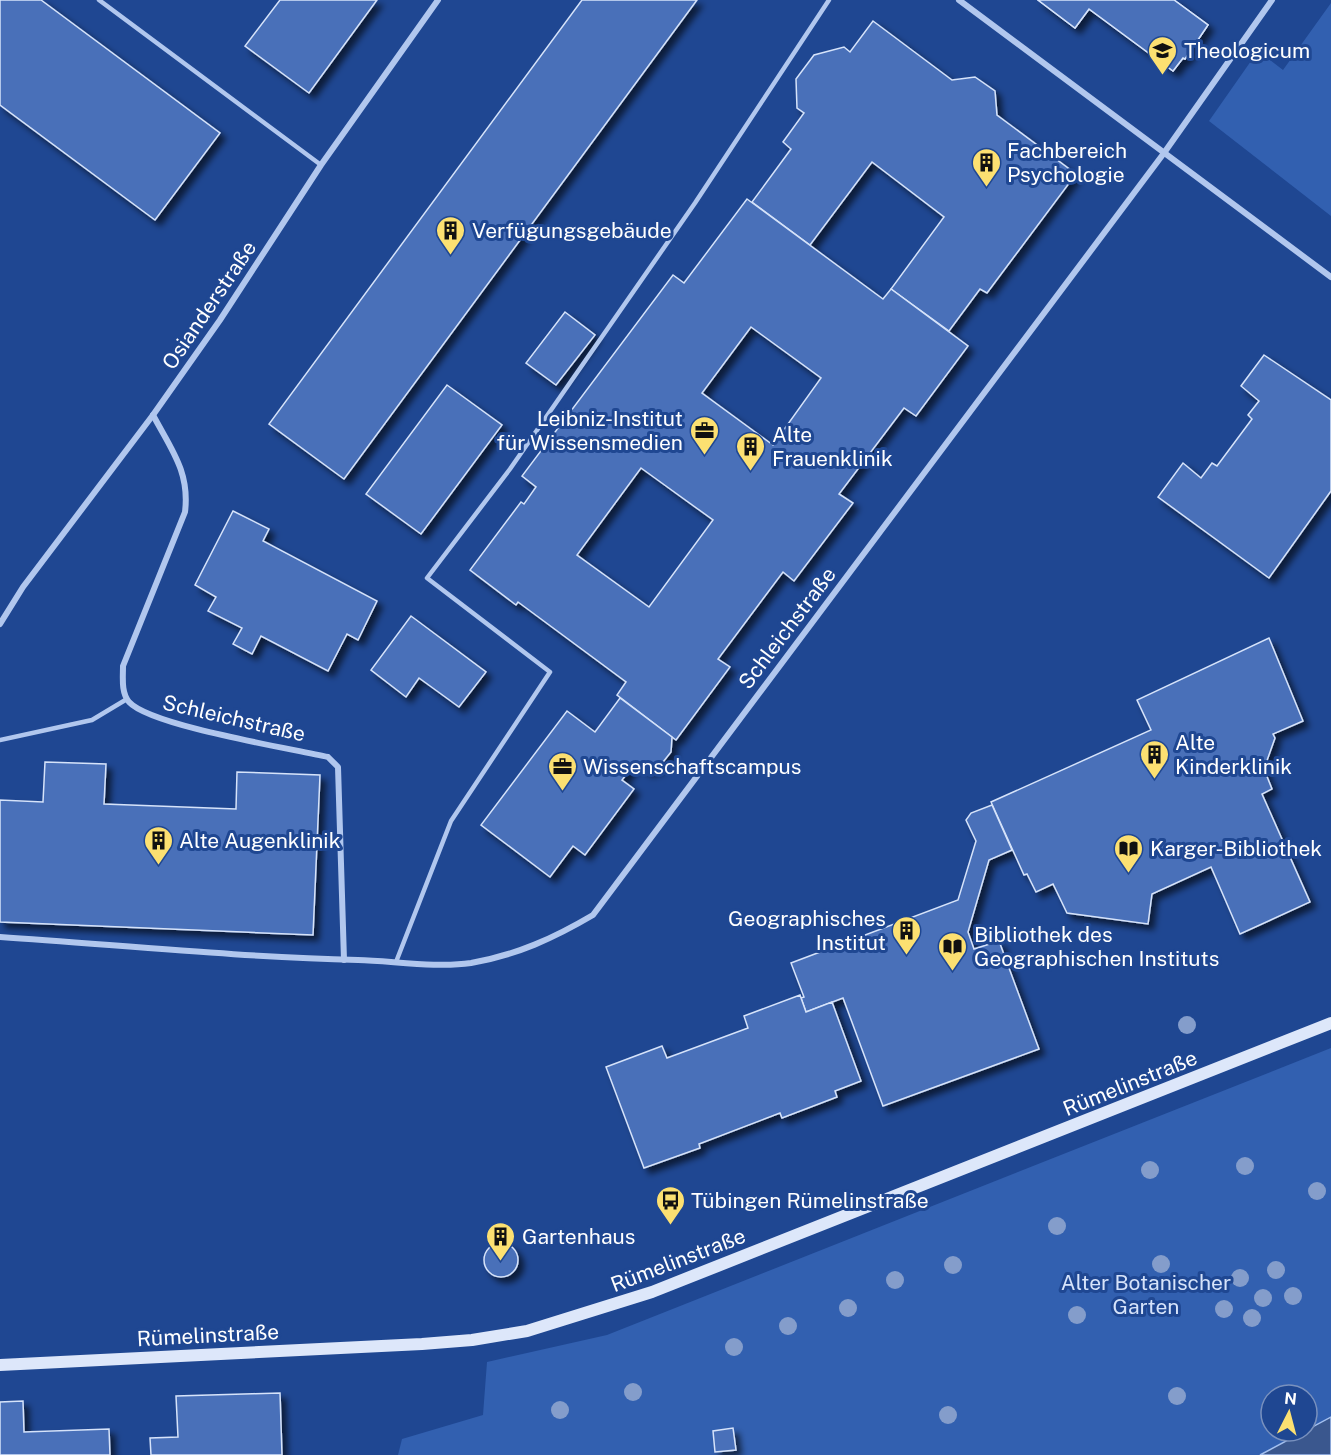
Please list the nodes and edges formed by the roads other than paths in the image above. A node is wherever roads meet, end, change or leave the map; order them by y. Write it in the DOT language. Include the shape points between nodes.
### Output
graph roads {
  1 [pos="99,0"];
  2 [pos="438,0"];
  3 [pos="829,0"];
  4 [pos="959,0"];
  5 [pos="1272,0"];
  6 [pos="1164,153"];
  7 [pos="321,165"];
  8 [pos="1331,277"];
  9 [pos="153,416"];
  10 [pos="0,624"];
  11 [pos="127,699"];
  12 [pos="0,740"];
  13 [pos="0,937"];
  14 [pos="344,960"];
  15 [pos="396,962"];
  16 [pos="1331,1023"];
  17 [pos="0,1365"];
  1 -- 7 [label="lane"];
  2 -- 7 [label="street, Osianderstraße"];
  3 -- 15 [label="lane" via="695,203 517,459 426,578 550,672 451,821"];
  4 -- 6 [label="street"];
  5 -- 6 [label="street, Schleichstraße"];
  6 -- 8 [label="street"];
  6 -- 15 [label="street, Schleichstraße" via="593,915 555,937 513,954 468,963"];
  7 -- 9 [label="street, Osianderstraße"];
  9 -- 10 [label="street, Osianderstraße" via="82,506"];
  9 -- 11 [label="street" via="186,479 187,494 185,512 123,666"];
  11 -- 12 [label="lane" via="93,720"];
  11 -- 14 [label="street, Schleichstraße" via="140,711 172,722 328,757 338,767"];
  13 -- 14 [label="street, Schleichstraße"];
  14 -- 15 [label="street, Schleichstraße"];
  16 -- 17 [label="main road, Rümelinstraße" via="652,1292 527,1331 422,1344"];
}
